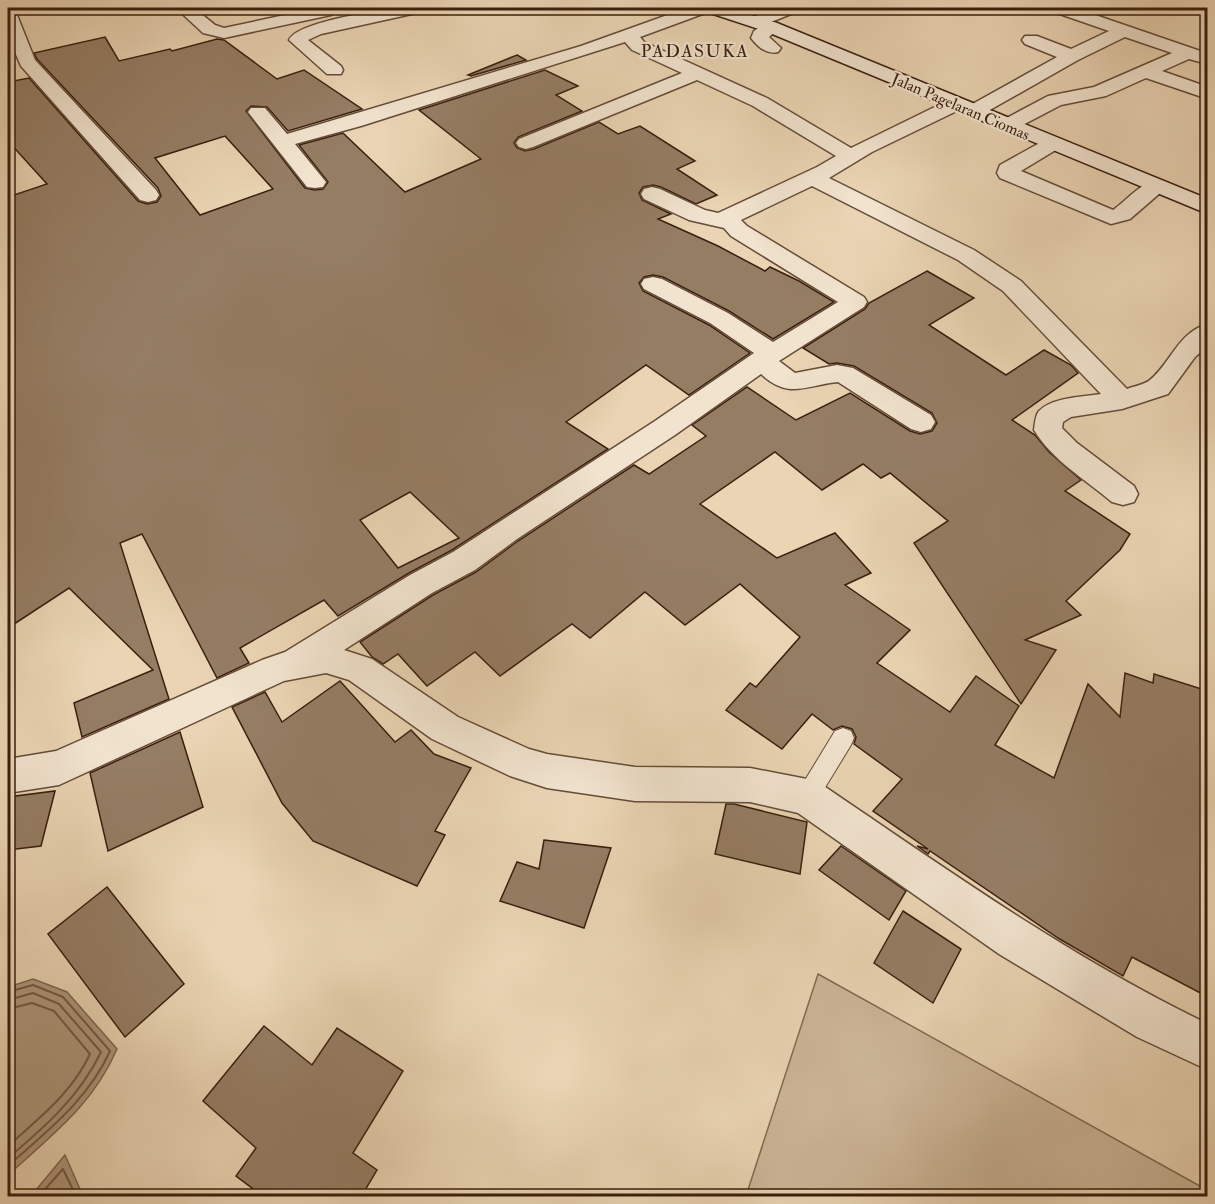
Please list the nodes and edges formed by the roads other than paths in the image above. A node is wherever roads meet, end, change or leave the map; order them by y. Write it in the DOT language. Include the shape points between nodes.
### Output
graph roads {
  1 [pos="28,8"];
  2 [pos="184,8"];
  3 [pos="339,8"];
  4 [pos="415,8"];
  5 [pos="702,8"];
  6 [pos="713,8"];
  7 [pos="790,8"];
  8 [pos="1060,8"];
  9 [pos="305,11"];
  10 [pos="8,13"];
  11 [pos="764,24"];
  12 [pos="1125,30"];
  13 [pos="629,36"];
  14 [pos="1031,40"];
  15 [pos="772,48"];
  16 [pos="1188,53"];
  17 [pos="1072,57"];
  18 [pos="1208,59"];
  19 [pos="334,70"];
  20 [pos="1145,72"];
  21 [pos="699,73"];
  22 [pos="1208,93"];
  23 [pos="965,107"];
  24 [pos="258,112"];
  25 [pos="1008,126"];
  26 [pos="281,142"];
  27 [pos="526,143"];
  28 [pos="1052,144"];
  29 [pos="850,156"];
  30 [pos="812,178"];
  31 [pos="315,182"];
  32 [pos="1156,187"];
  33 [pos="651,194"];
  34 [pos="148,195"];
  35 [pos="1208,207"];
  36 [pos="729,223"];
  37 [pos="653,284"];
  38 [pos="1208,332"];
  39 [pos="767,357"];
  40 [pos="1122,400"];
  41 [pos="921,422"];
  42 [pos="1123,494"];
  43 [pos="293,664"];
  44 [pos="843,738"];
  45 [pos="8,776"];
  46 [pos="807,797"];
  47 [pos="1208,1048"];
  1 -- 10 [label="street"];
  2 -- 9 [label="street" via="209,29 224,33"];
  3 -- 9 [label="street"];
  4 -- 19 [label="street" via="299,37"];
  5 -- 13 [label="street"];
  6 -- 11 [label="street, Jalan Pagelaran Ciomas"];
  7 -- 11 [label="street"];
  8 -- 12 [label="street"];
  10 -- 34 [label="street" via="27,62"];
  11 -- 15 [label="street" via="760,38"];
  11 -- 23 [label="street, Jalan Pagelaran Ciomas"];
  12 -- 16 [label="street"];
  12 -- 17 [label="street"];
  13 -- 21 [label="street" via="639,46"];
  13 -- 26 [label="street"];
  14 -- 17 [label="street"];
  16 -- 18 [label="street"];
  16 -- 20 [label="street"];
  17 -- 23 [label="street"];
  20 -- 22 [label="street"];
  20 -- 25 [label="street" via="1099,92 1055,100"];
  21 -- 27 [label="street"];
  21 -- 29 [label="street" via="775,110"];
  23 -- 25 [label="street, Jalan Pagelaran Ciomas"];
  23 -- 29 [label="street"];
  24 -- 26 [label="street"];
  25 -- 28 [label="street, Jalan Pagelaran Ciomas"];
  26 -- 31 [label="street"];
  28 -- 32 [label="street, Jalan Pagelaran Ciomas"];
  28 -- 32 [label="street" via="1008,173 1111,217 1122,214"];
  29 -- 30 [label="street"];
  30 -- 36 [label="street" via="726,218"];
  30 -- 40 [label="street" via="966,255 1012,286"];
  32 -- 35 [label="street, Jalan Pagelaran Ciomas"];
  33 -- 36 [label="street" via="697,215"];
  36 -- 39 [label="street" via="855,302"];
  37 -- 39 [label="street" via="719,318"];
  38 -- 40 [label="street" via="1186,351 1158,388"];
  39 -- 41 [label="street" via="786,380 794,382 844,374"];
  39 -- 43 [label="street" via="464,561"];
  40 -- 42 [label="street" via="1064,409 1050,417 1048,430"];
  43 -- 45 [label="street" via="59,768"];
  43 -- 46 [label="street" via="326,659 360,669 445,729 547,771 635,784 750,785"];
  44 -- 46 [label="lane"];
  46 -- 47 [label="street" via="1014,939 1153,1021"];
}
